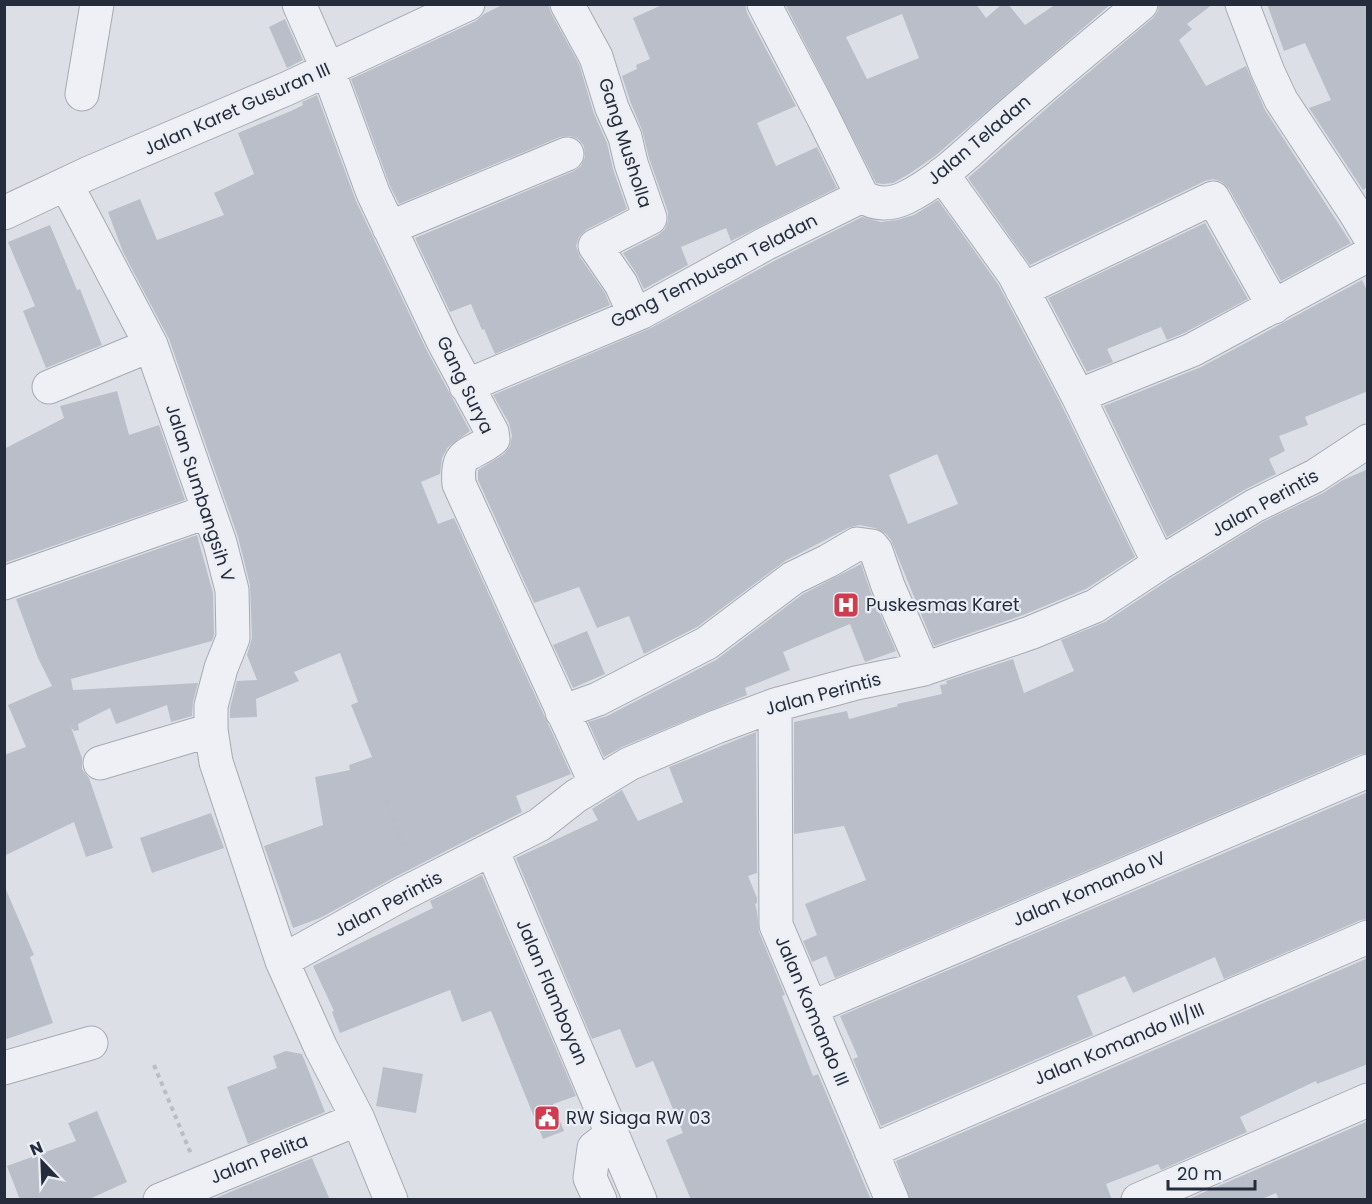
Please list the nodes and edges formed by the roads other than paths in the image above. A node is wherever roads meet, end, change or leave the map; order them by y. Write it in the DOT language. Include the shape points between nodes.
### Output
graph roads {
  1 [pos="97,4"];
  2 [pos="299,4"];
  3 [pos="468,4"];
  4 [pos="567,4"];
  5 [pos="764,4"];
  6 [pos="1141,4"];
  7 [pos="1242,4"];
  8 [pos="328,70"];
  9 [pos="82,94"];
  10 [pos="567,154"];
  11 [pos="942,174"];
  12 [pos="66,184"];
  13 [pos="862,196"];
  14 [pos="4,213"];
  15 [pos="389,228"];
  16 [pos="1368,234"];
  17 [pos="1368,255"];
  18 [pos="1022,291"];
  19 [pos="1274,306"];
  20 [pos="635,315"];
  21 [pos="151,345"];
  22 [pos="466,386"];
  23 [pos="49,387"];
  24 [pos="1078,396"];
  25 [pos="1368,441"];
  26 [pos="209,511"];
  27 [pos="1160,563"];
  28 [pos="4,583"];
  29 [pos="924,669"];
  30 [pos="775,705"];
  31 [pos="562,712"];
  32 [pos="211,730"];
  33 [pos="100,763"];
  34 [pos="1368,771"];
  35 [pos="596,784"];
  36 [pos="492,850"];
  37 [pos="1368,937"];
  38 [pos="282,961"];
  39 [pos="811,1008"];
  40 [pos="91,1043"];
  41 [pos="4,1068"];
  42 [pos="1368,1100"];
  43 [pos="358,1119"];
  44 [pos="612,1134"];
  45 [pos="871,1151"];
  46 [pos="160,1200"];
  47 [pos="391,1200"];
  48 [pos="600,1200"];
  49 [pos="640,1200"];
  50 [pos="892,1200"];
  51 [pos="1138,1200"];
  1 -- 9 [label="street"];
  2 -- 8 [label="street, Gang Surya"];
  3 -- 8 [label="street, Jalan Karet Gusuran III"];
  4 -- 20 [label="street, Gang Musholla" via="596,57 650,218 595,246 621,284"];
  5 -- 13 [label="street"];
  6 -- 11 [label="street, Jalan Teladan"];
  7 -- 16 [label="street" via="1281,100"];
  8 -- 12 [label="street, Jalan Karet Gusuran III"];
  8 -- 15 [label="street, Gang Surya"];
  10 -- 15 [label="street"];
  11 -- 13 [label="street, Jalan Teladan" via="904,198 887,203 873,203"];
  11 -- 18 [label="street"];
  12 -- 14 [label="street, Jalan Karet Gusuran III"];
  12 -- 21 [label="street, Jalan Sumbangsih V"];
  13 -- 20 [label="street, Gang Tembusan Teladan"];
  15 -- 22 [label="street, Gang Surya"];
  17 -- 19 [label="street"];
  18 -- 19 [label="street" via="1213,198"];
  18 -- 24 [label="street"];
  19 -- 24 [label="street" via="1192,350"];
  20 -- 22 [label="street, Gang Tembusan Teladan"];
  21 -- 23 [label="street"];
  21 -- 26 [label="street, Jalan Sumbangsih V"];
  22 -- 31 [label="street, Gang Surya" via="493,439 462,458 458,466 459,484"];
  24 -- 27 [label="street"];
  25 -- 27 [label="street, Jalan Perintis"];
  26 -- 28 [label="street"];
  26 -- 32 [label="street, Jalan Sumbangsih V" via="232,590 233,638 211,706"];
  27 -- 29 [label="street, Jalan Perintis" via="1095,606"];
  29 -- 30 [label="street, Jalan Perintis"];
  29 -- 31 [label="street" via="876,551 872,546 857,544 793,578 707,643 598,699"];
  30 -- 35 [label="street, Jalan Perintis" via="629,764"];
  30 -- 39 [label="street, Jalan Komando III" via="776,925"];
  31 -- 35 [label="street, Gang Surya"];
  32 -- 33 [label="street"];
  32 -- 38 [label="street, Jalan Sumbangsih V" via="216,762"];
  34 -- 39 [label="street, Jalan Komando IV"];
  35 -- 36 [label="street, Jalan Perintis" via="539,825"];
  36 -- 38 [label="street, Jalan Perintis"];
  36 -- 44 [label="street, Jalan Flamboyan"];
  37 -- 45 [label="street, Jalan Komando III/III"];
  38 -- 43 [label="street, Jalan Sumbangsih V"];
  39 -- 45 [label="street, Jalan Komando III"];
  40 -- 41 [label="street"];
  42 -- 51 [label="street"];
  43 -- 46 [label="street, Jalan Pelita"];
  43 -- 47 [label="street, Jalan Sumbangsih V"];
  44 -- 48 [label="street" via="594,1148 590,1178"];
  44 -- 49 [label="street, Jalan Flamboyan"];
  45 -- 50 [label="street, Jalan Komando III"];
}
